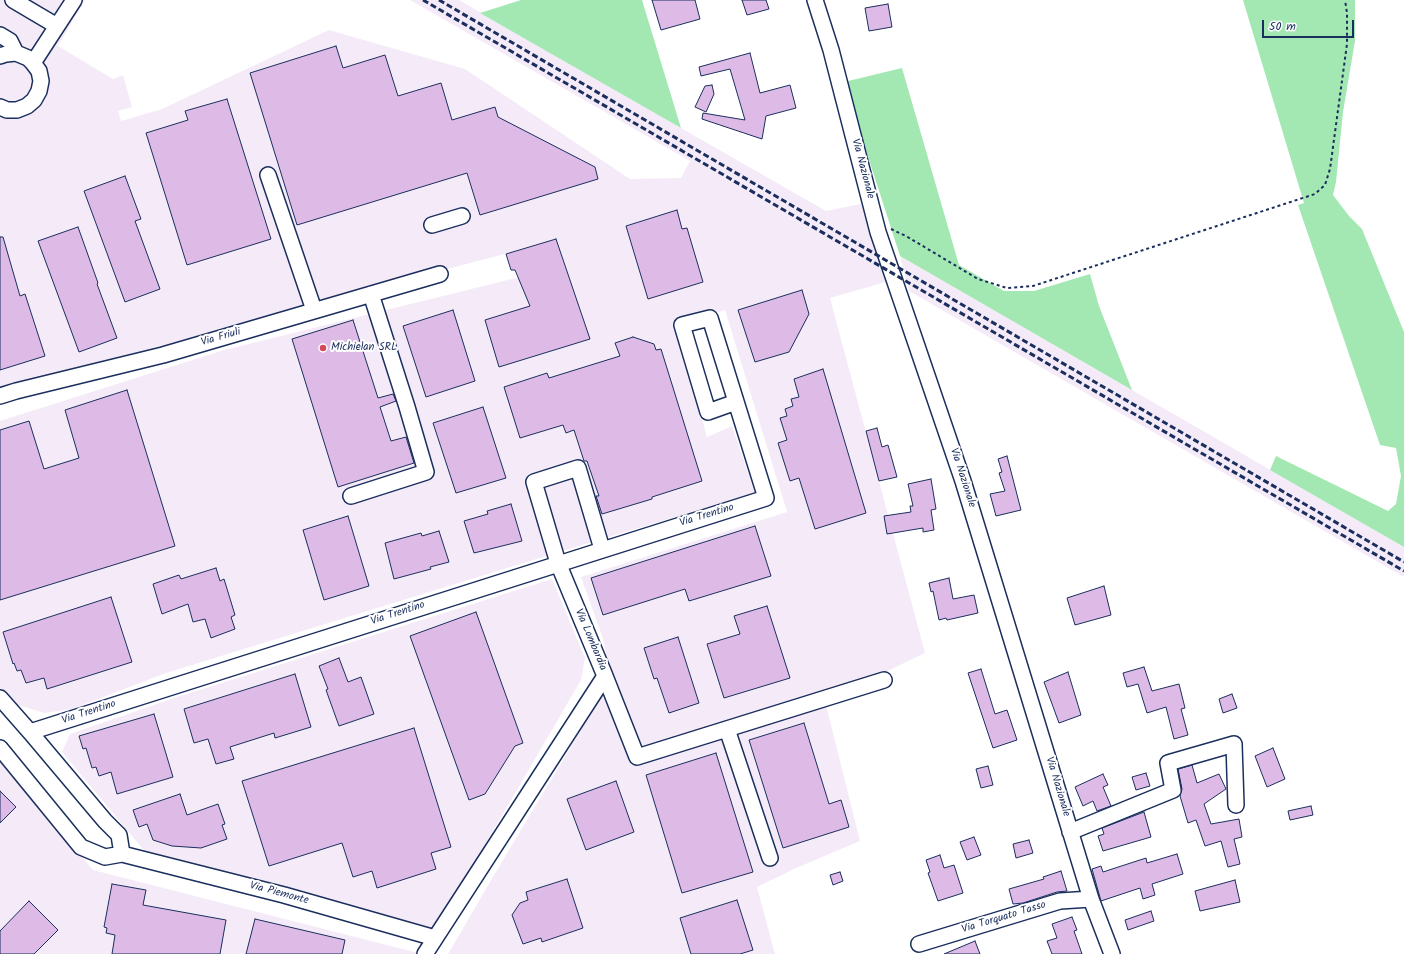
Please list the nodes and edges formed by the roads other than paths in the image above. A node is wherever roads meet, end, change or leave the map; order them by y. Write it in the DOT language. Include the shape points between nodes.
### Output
graph roads {
  1 [pos="13,0"];
  2 [pos="74,0"];
  3 [pos="815,0"];
  4 [pos="57,26"];
  5 [pos="0,35"];
  6 [pos="16,53"];
  7 [pos="0,56"];
  8 [pos="33,63"];
  9 [pos="0,107"];
  10 [pos="268,175"];
  11 [pos="462,216"];
  12 [pos="432,225"];
  13 [pos="440,274"];
  14 [pos="371,294"];
  15 [pos="314,310"];
  16 [pos="0,396"];
  17 [pos="736,402"];
  18 [pos="351,496"];
  19 [pos="602,549"];
  20 [pos="558,563"];
  21 [pos="605,676"];
  22 [pos="884,680"];
  23 [pos="0,698"];
  24 [pos="727,729"];
  25 [pos="30,732"];
  26 [pos="0,748"];
  27 [pos="1236,804"];
  28 [pos="1070,832"];
  29 [pos="122,854"];
  30 [pos="770,858"];
  31 [pos="1091,899"];
  32 [pos="435,938"];
  33 [pos="919,944"];
  34 [pos="425,954"];
  35 [pos="1112,954"];
  1 -- 4 [label="street"];
  2 -- 4 [label="street"];
  3 -- 28 [label="street, Via Nazionale" via="831,50 878,232 963,481"];
  4 -- 8 [label="street"];
  5 -- 6 [label="street" via="10,41"];
  6 -- 7 [label="street"];
  6 -- 8 [label="street"];
  8 -- 9 [label="street" via="40,81 39,91 34,100 17,110"];
  10 -- 15 [label="street"];
  11 -- 12 [label="street"];
  13 -- 14 [label="street, Via Friuli"];
  14 -- 15 [label="street, Via Friuli"];
  14 -- 18 [label="street" via="426,472"];
  15 -- 16 [label="street, Via Friuli" via="162,354"];
  17 -- 17 [label="street" via="710,318 682,325 708,412"];
  17 -- 19 [label="street, Via Trentino" via="766,498"];
  19 -- 20 [label="street, Via Trentino"];
  19 -- 20 [label="street, Via Lombardia" via="578,468 534,482"];
  20 -- 21 [label="street, Via Lombardia"];
  20 -- 25 [label="street, Via Trentino"];
  21 -- 24 [label="street" via="637,757"];
  21 -- 32 [label="street, Via Lombardia"];
  22 -- 24 [label="street"];
  23 -- 25 [label="street"];
  24 -- 30 [label="street"];
  25 -- 29 [label="street" via="119,835"];
  26 -- 29 [label="street, Via Piemonte" via="81,846 105,857"];
  27 -- 28 [label="street" via="1234,744 1168,763 1173,790"];
  28 -- 31 [label="street, Via Nazionale"];
  29 -- 32 [label="street, Via Piemonte" via="284,895"];
  31 -- 33 [label="street, Via Torquato Tasso" via="1060,901"];
  31 -- 35 [label="street, Via Nazionale"];
  32 -- 34 [label="street, Via Lombardia"];
}
